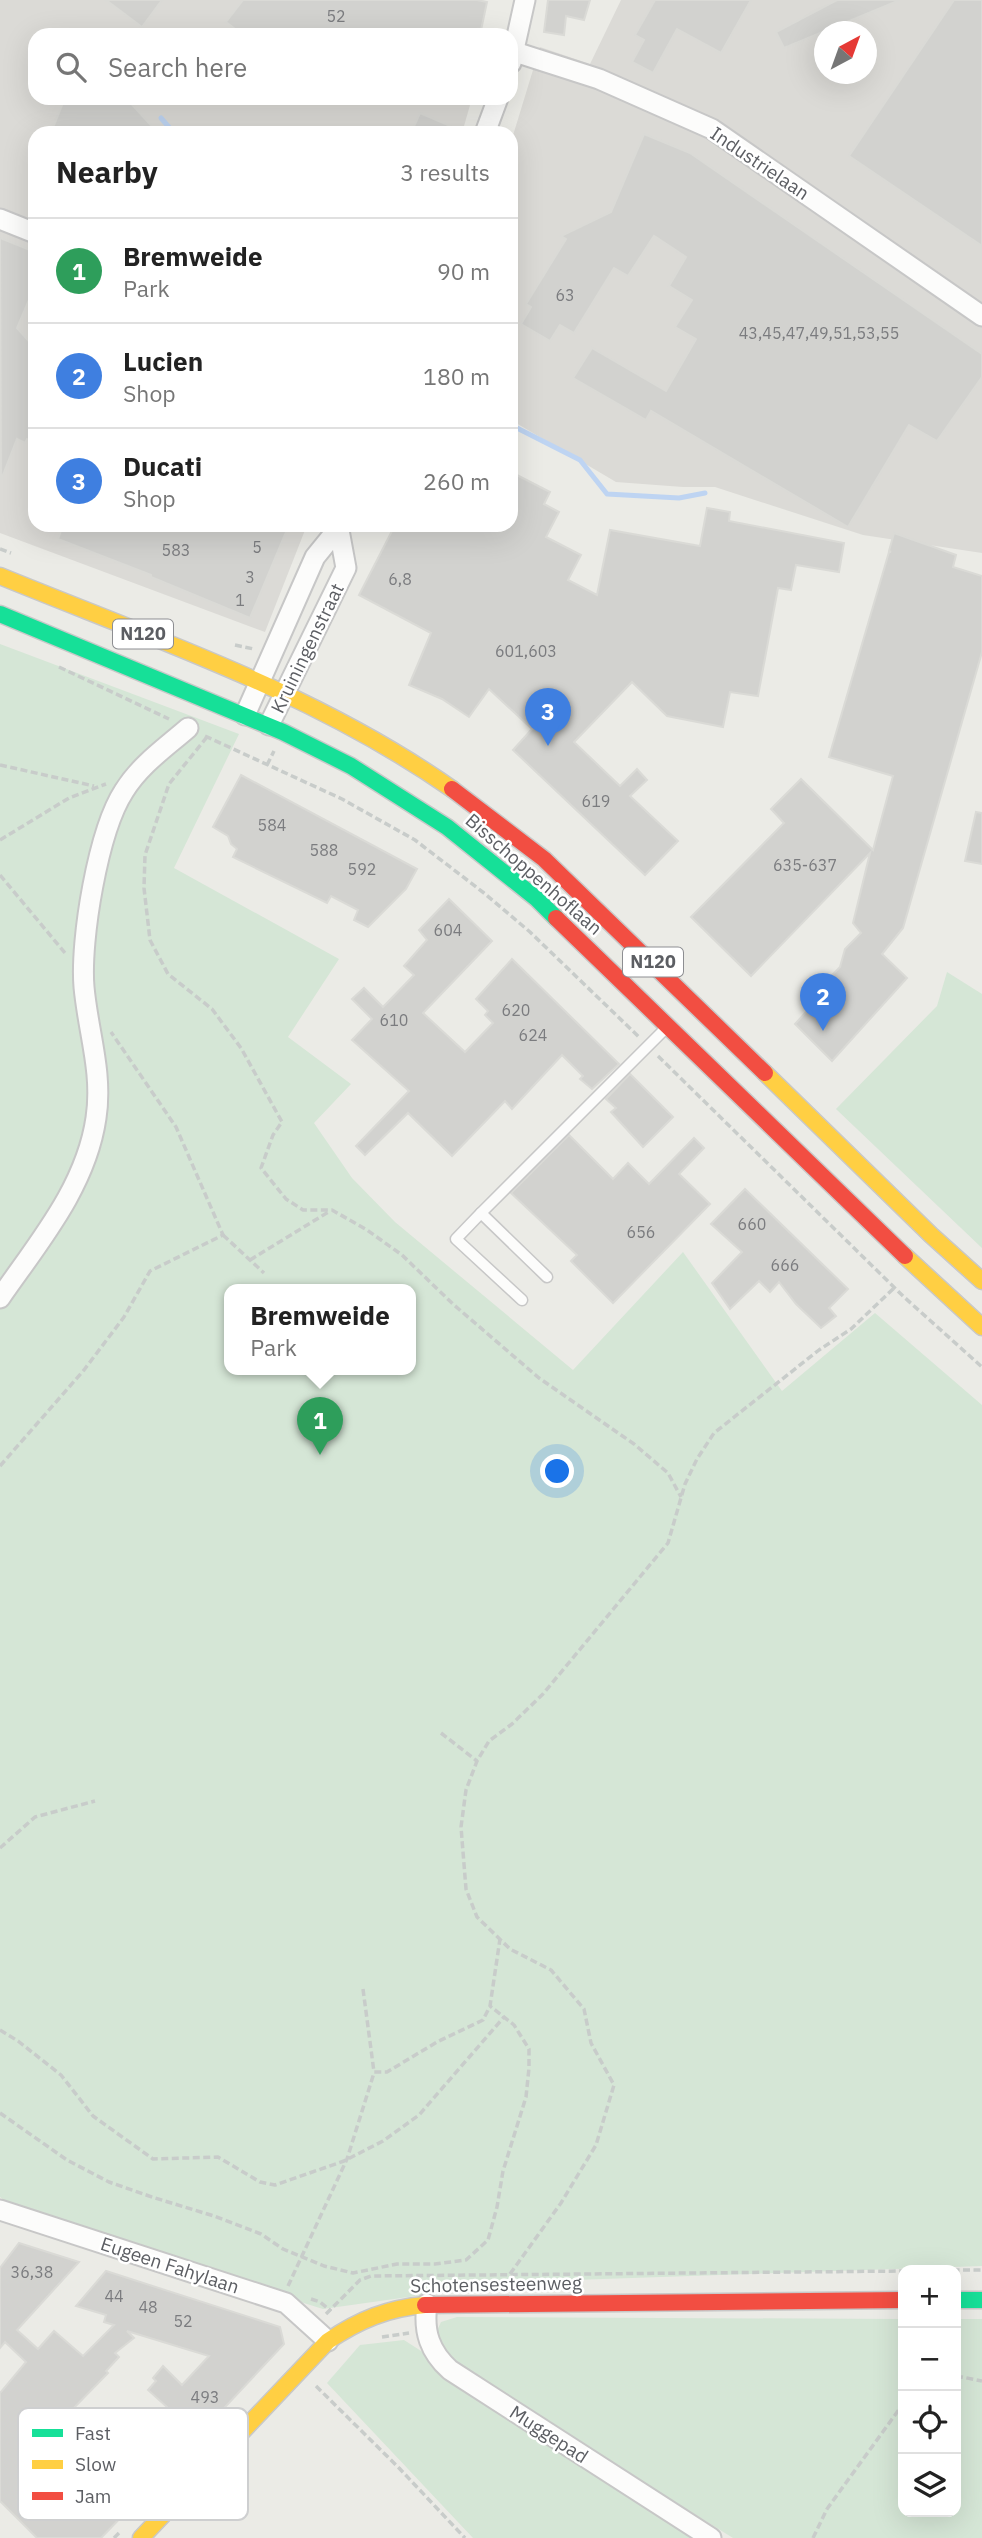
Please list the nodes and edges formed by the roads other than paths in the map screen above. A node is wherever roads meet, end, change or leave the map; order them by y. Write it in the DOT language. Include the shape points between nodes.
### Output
graph roads {
  1 [pos="525,0"];
  2 [pos="518,34"];
  3 [pos="518,59"];
  4 [pos="495,105"];
  5 [pos="488,126"];
  6 [pos="0,219"];
  7 [pos="28,230"];
  8 [pos="982,316"];
  9 [pos="332,532"];
  10 [pos="336,532"];
  11 [pos="0,576"];
  12 [pos="0,614"];
  13 [pos="261,682"];
  14 [pos="286,693"];
  15 [pos="246,715"];
  16 [pos="269,725"];
  17 [pos="191,730"];
  18 [pos="669,1025"];
  19 [pos="481,1213"];
  20 [pos="547,1277"];
  21 [pos="982,1281"];
  22 [pos="0,1298"];
  23 [pos="522,1300"];
  24 [pos="982,1327"];
  25 [pos="0,2211"];
  26 [pos="898,2300"];
  27 [pos="961,2300"];
  28 [pos="982,2300"];
  29 [pos="427,2304"];
  30 [pos="328,2341"];
  31 [pos="248,2425"];
  32 [pos="158,2520"];
  33 [pos="141,2538"];
  34 [pos="711,2538"];
  1 -- 2 [label="street"];
  3 -- 8 [label="street, Industrielaan" via="599,79 712,129"];
  4 -- 5 [label="street"];
  6 -- 7 [label="street"];
  9 -- 13 [label="street, Kruiningenstraat" via="315,558"];
  10 -- 14 [label="street, Kruiningenstraat" via="346,569"];
  11 -- 13 [label="main road, Bisschoppenhoflaan / N120"];
  12 -- 15 [label="main road, Bisschoppenhoflaan / N120"];
  13 -- 14 [label="main road, Bisschoppenhoflaan / N120"];
  13 -- 15 [label="street, Kruiningenstraat"];
  14 -- 16 [label="street, Kruiningenstraat"];
  14 -- 21 [label="main road, Bisschoppenhoflaan / N120" via="429,773 544,859"];
  15 -- 16 [label="main road, Bisschoppenhoflaan / N120"];
  16 -- 18 [label="main road, Bisschoppenhoflaan / N120" via="351,766 470,844 537,899"];
  17 -- 22 [label="street" via="133,778 109,827 86,926 84,986 99,1087 92,1140 68,1197"];
  18 -- 19 [label="lane"];
  18 -- 24 [label="main road, Bisschoppenhoflaan / N120"];
  19 -- 20 [label="lane"];
  19 -- 23 [label="lane" via="456,1239"];
  25 -- 30 [label="street, Eugeen Fahylaan" via="286,2303"];
  26 -- 29 [label="main road, Schotensesteenweg"];
  27 -- 28 [label="main road"];
  29 -- 30 [label="main road, Schotensesteenweg" via="377,2312"];
  29 -- 34 [label="street, Muggepad" via="427,2335 439,2360 450,2370"];
  30 -- 31 [label="main road, Schotensesteenweg"];
  32 -- 33 [label="main road, Schotensesteenweg"];
}
